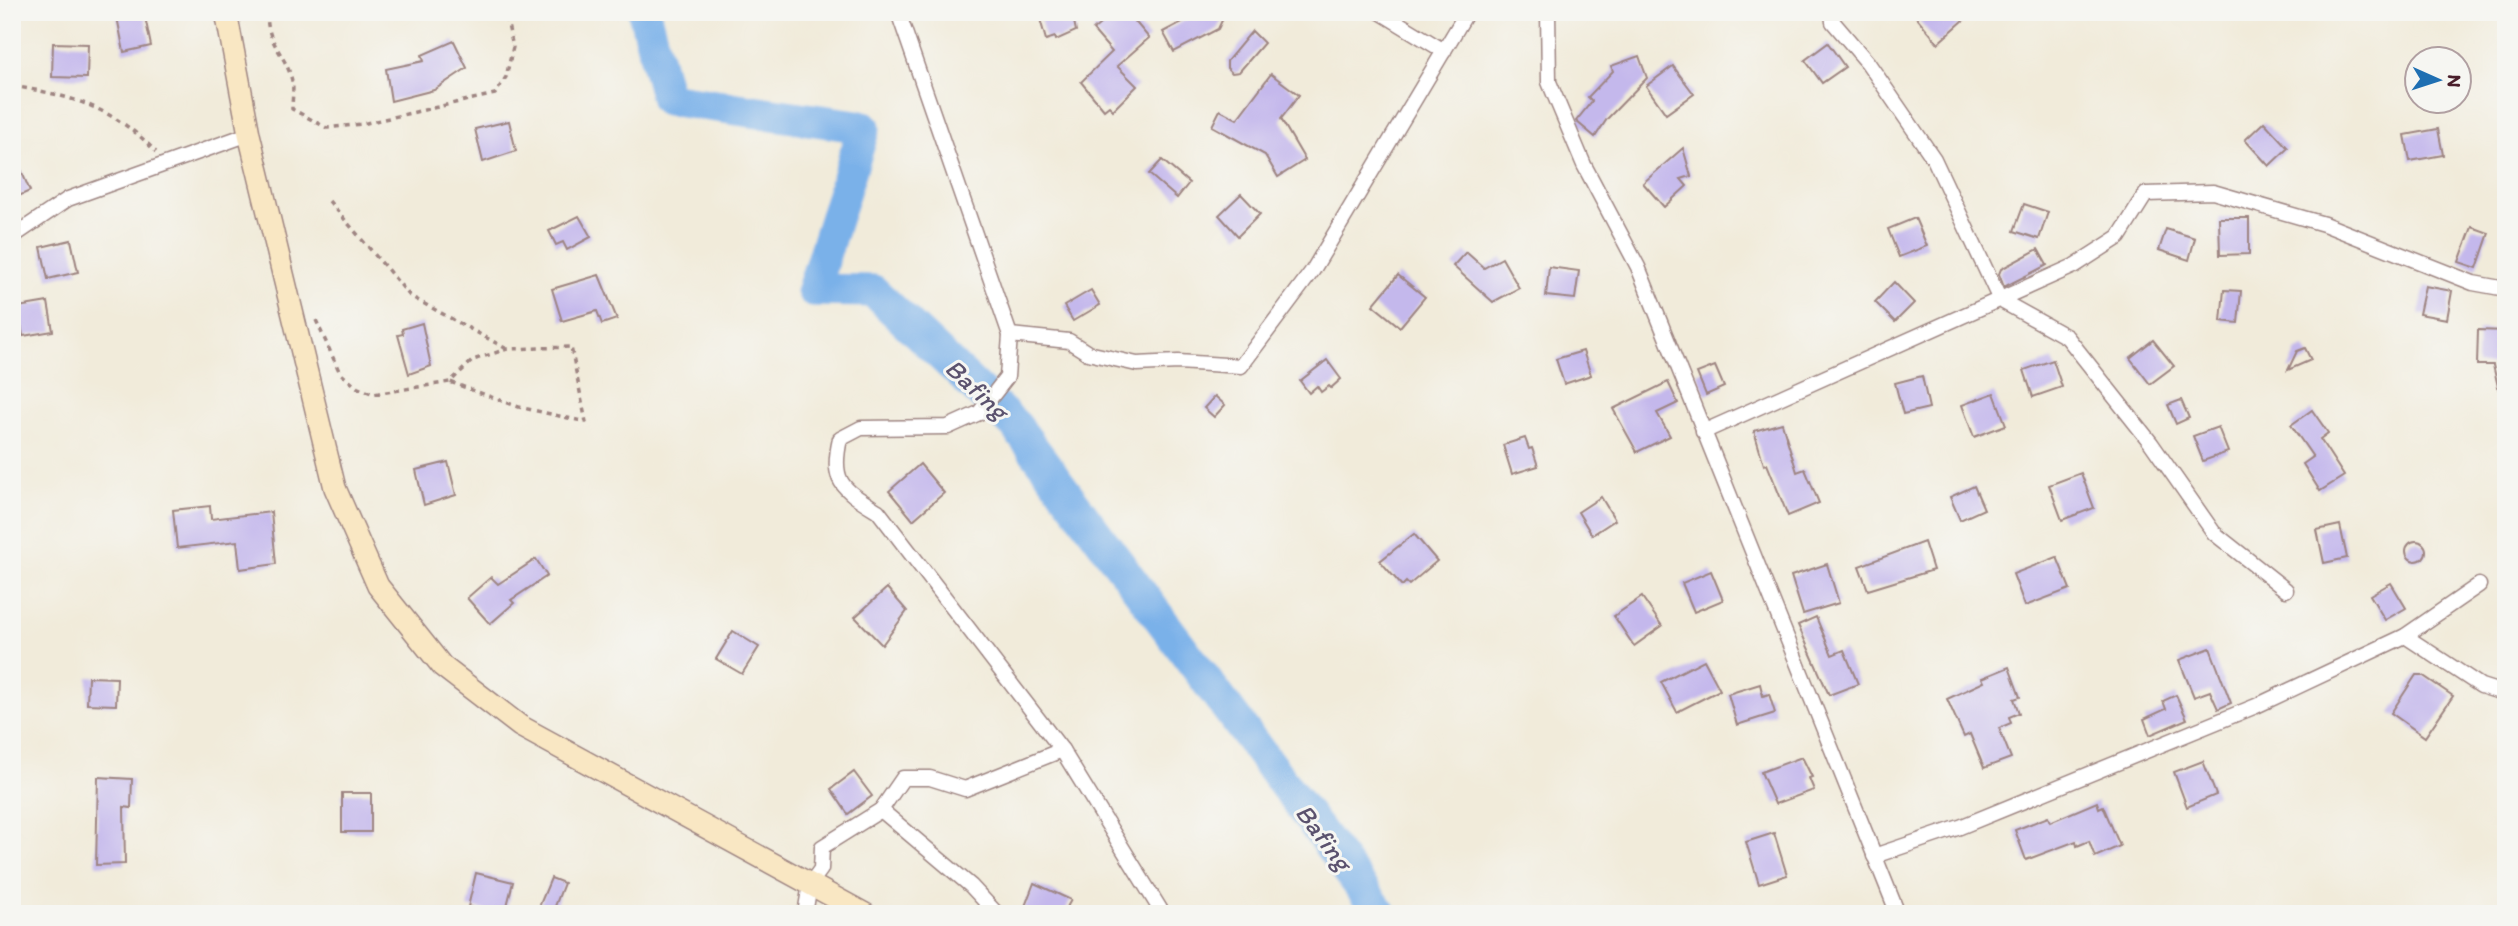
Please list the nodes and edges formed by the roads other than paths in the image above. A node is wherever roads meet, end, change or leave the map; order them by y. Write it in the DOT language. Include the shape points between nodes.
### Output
graph roads {
  1 [pos="226,12"];
  2 [pos="898,12"];
  3 [pos="1380,12"];
  4 [pos="1467,12"];
  5 [pos="1548,12"];
  6 [pos="1832,12"];
  7 [pos="1444,51"];
  8 [pos="249,134"];
  9 [pos="12,237"];
  10 [pos="2506,289"];
  11 [pos="2000,300"];
  12 [pos="1010,335"];
  13 [pos="1703,432"];
  14 [pos="2479,585"];
  15 [pos="2286,590"];
  16 [pos="2405,636"];
  17 [pos="2506,694"];
  18 [pos="1062,750"];
  19 [pos="881,810"];
  20 [pos="1874,856"];
  21 [pos="810,884"];
  22 [pos="805,914"];
  23 [pos="865,914"];
  24 [pos="996,914"];
  25 [pos="1163,914"];
  26 [pos="1898,914"];
  1 -- 8 [label="main road"];
  2 -- 12 [label="street"];
  3 -- 7 [label="street"];
  4 -- 7 [label="street"];
  5 -- 13 [label="street" via="1549,82 1584,165 1638,267"];
  6 -- 11 [label="street" via="1833,22 1868,63 1934,159"];
  7 -- 12 [label="street" via="1313,270 1241,366 1137,364 1088,353 1069,341"];
  8 -- 9 [label="street" via="68,199"];
  8 -- 21 [label="main road" via="335,488 378,586 442,666 520,726"];
  10 -- 11 [label="street" via="2473,283 2324,224 2213,192 2146,194 2119,237 2074,266"];
  11 -- 13 [label="street"];
  11 -- 15 [label="street" via="2067,337 2151,443 2214,533"];
  12 -- 18 [label="street" via="1007,377 979,413 948,427 861,428 840,439 834,465 843,489 878,511"];
  13 -- 20 [label="street"];
  14 -- 16 [label="street"];
  16 -- 17 [label="street" via="2481,686"];
  16 -- 20 [label="street" via="2256,706 1960,827"];
  18 -- 19 [label="street" via="965,789 930,778 903,778"];
  18 -- 25 [label="street"];
  19 -- 21 [label="street" via="822,847 821,869"];
  19 -- 24 [label="street" via="971,886"];
  20 -- 26 [label="street"];
  21 -- 22 [label="street"];
  21 -- 23 [label="main road"];
}
